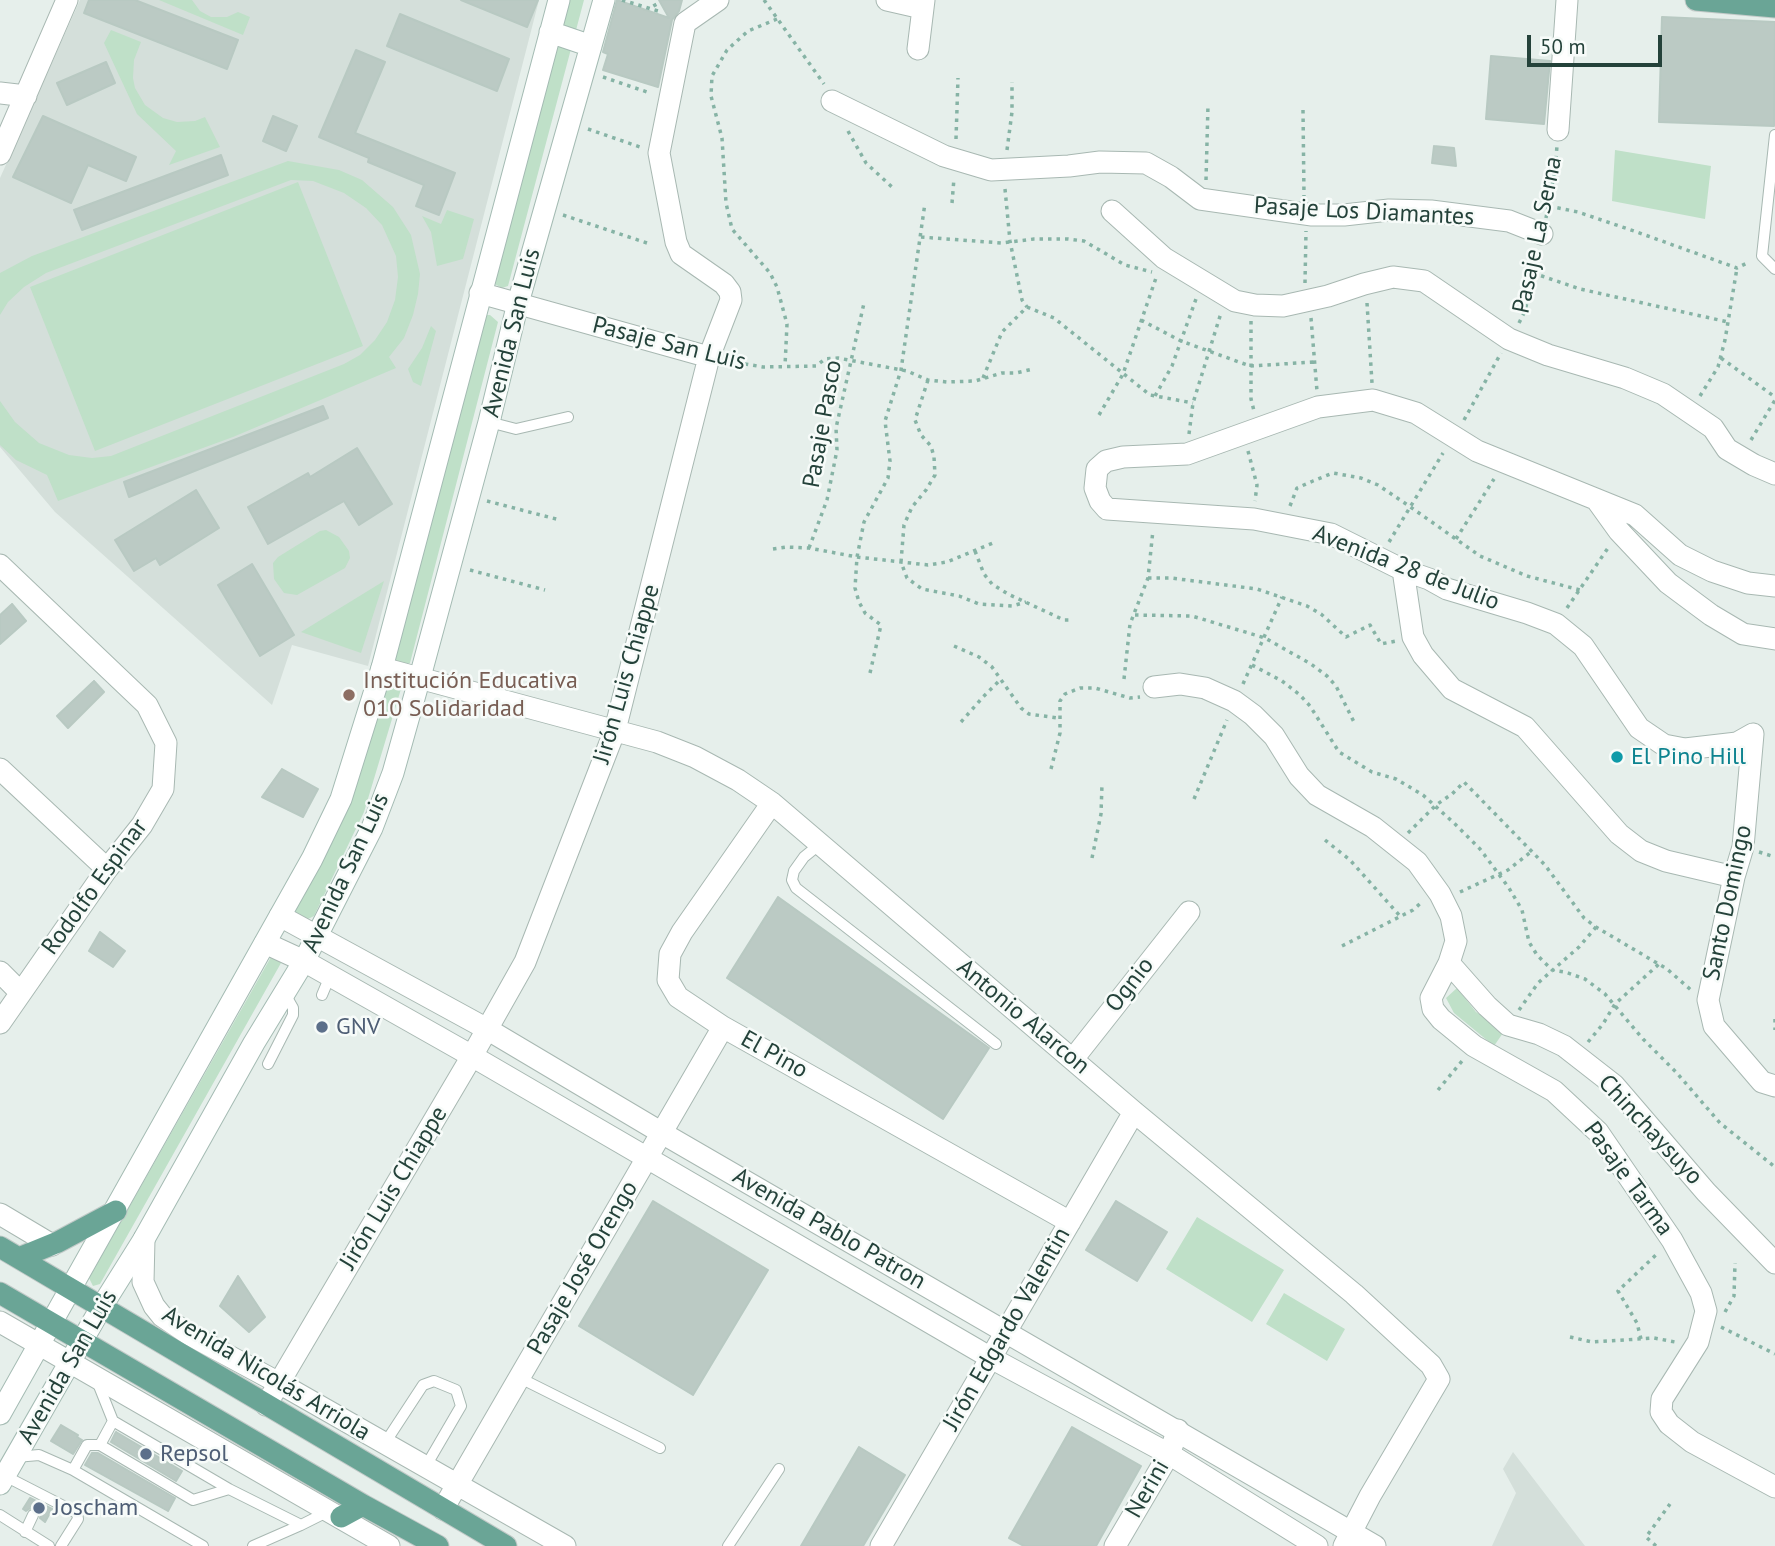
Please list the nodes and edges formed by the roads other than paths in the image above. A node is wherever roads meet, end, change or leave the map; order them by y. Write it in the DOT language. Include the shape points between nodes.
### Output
graph roads {
  1 [pos="67,0"];
  2 [pos="559,0"];
  3 [pos="604,0"];
  4 [pos="718,0"];
  5 [pos="887,0"];
  6 [pos="1567,0"];
  7 [pos="1696,0"];
  8 [pos="923,4"];
  9 [pos="1775,7"];
  10 [pos="550,32"];
  11 [pos="591,46"];
  12 [pos="918,49"];
  13 [pos="0,93"];
  14 [pos="26,96"];
  15 [pos="832,101"];
  16 [pos="1559,130"];
  17 [pos="1775,135"];
  18 [pos="0,154"];
  19 [pos="1112,211"];
  20 [pos="1542,234"];
  21 [pos="1775,270"];
  22 [pos="480,293"];
  23 [pos="518,303"];
  24 [pos="709,357"];
  25 [pos="568,417"];
  26 [pos="489,422"];
  27 [pos="1775,474"];
  28 [pos="1596,499"];
  29 [pos="0,565"];
  30 [pos="1403,570"];
  31 [pos="1775,586"];
  32 [pos="1775,639"];
  33 [pos="382,668"];
  34 [pos="420,677"];
  35 [pos="1154,687"];
  36 [pos="615,730"];
  37 [pos="1753,734"];
  38 [pos="0,769"];
  39 [pos="341,799"];
  40 [pos="772,803"];
  41 [pos="378,813"];
  42 [pos="820,844"];
  43 [pos="107,869"];
  44 [pos="1734,877"];
  45 [pos="1189,912"];
  46 [pos="280,916"];
  47 [pos="318,935"];
  48 [pos="265,943"];
  49 [pos="304,961"];
  50 [pos="1448,963"];
  51 [pos="0,972"];
  52 [pos="389,991"];
  53 [pos="20,992"];
  54 [pos="285,994"];
  55 [pos="0,1023"];
  56 [pos="723,1027"];
  57 [pos="488,1029"];
  58 [pos="996,1044"];
  59 [pos="472,1056"];
  60 [pos="1073,1059"];
  61 [pos="268,1063"];
  62 [pos="1775,1086"];
  63 [pos="1134,1112"];
  64 [pos="160,1131"];
  65 [pos="662,1133"];
  66 [pos="194,1149"];
  67 [pos="647,1158"];
  68 [pos="738,1177"];
  69 [pos="719,1199"];
  70 [pos="116,1211"];
  71 [pos="0,1214"];
  72 [pos="1070,1222"];
  73 [pos="144,1239"];
  74 [pos="52,1245"];
  75 [pos="0,1247"];
  76 [pos="19,1258"];
  77 [pos="1775,1263"];
  78 [pos="72,1290"];
  79 [pos="0,1293"];
  80 [pos="102,1306"];
  81 [pos="0,1322"];
  82 [pos="53,1323"];
  83 [pos="1006,1331"];
  84 [pos="82,1341"];
  85 [pos="40,1345"];
  86 [pos="991,1357"];
  87 [pos="71,1361"];
  88 [pos="94,1375"];
  89 [pos="520,1378"];
  90 [pos="279,1383"];
  91 [pos="266,1405"];
  92 [pos="0,1414"];
  93 [pos="113,1420"];
  94 [pos="1178,1430"];
  95 [pos="385,1443"];
  96 [pos="100,1445"];
  97 [pos="660,1448"];
  98 [pos="1169,1454"];
  99 [pos="16,1457"];
  100 [pos="426,1466"];
  101 [pos="779,1469"];
  102 [pos="73,1470"];
  103 [pos="3,1480"];
  104 [pos="458,1484"];
  105 [pos="1775,1487"];
  106 [pos="229,1489"];
  107 [pos="363,1505"];
  108 [pos="443,1509"];
  109 [pos="336,1514"];
  110 [pos="0,1515"];
  111 [pos="33,1515"];
  112 [pos="301,1525"];
  113 [pos="25,1532"];
  114 [pos="1347,1539"];
  115 [pos="49,1546"];
  116 [pos="61,1546"];
  117 [pos="203,1546"];
  118 [pos="253,1546"];
  119 [pos="389,1546"];
  120 [pos="438,1546"];
  121 [pos="506,1546"];
  122 [pos="565,1546"];
  123 [pos="728,1546"];
  124 [pos="881,1546"];
  125 [pos="1115,1546"];
  126 [pos="1317,1546"];
  127 [pos="1375,1546"];
  1 -- 14 [label="street"];
  2 -- 10 [label="street, Avenida San Luis"];
  3 -- 11 [label="street, Avenida San Luis"];
  4 -- 24 [label="street, Jirón Luis Chiappe" via="685,23 659,153 681,254 724,284 732,300"];
  5 -- 8 [label="street"];
  6 -- 16 [label="street, Pasaje La Serna"];
  7 -- 9 [label="main road"];
  8 -- 12 [label="street"];
  10 -- 11 [label="street"];
  10 -- 22 [label="street, Avenida San Luis"];
  11 -- 23 [label="street, Avenida San Luis"];
  13 -- 14 [label="street"];
  14 -- 18 [label="street"];
  15 -- 20 [label="street, Pasaje Los Diamantes" via="944,156 991,170 1146,163 1200,199 1305,214 1431,211 1509,221"];
  17 -- 21 [label="lane" via="1762,256"];
  19 -- 27 [label="street" via="1161,265 1203,280 1235,301 1283,306 1393,277 1424,281 1509,339 1663,394 1713,428 1727,449"];
  22 -- 23 [label="street, Pasaje San Luis"];
  22 -- 33 [label="street, Avenida San Luis"];
  23 -- 24 [label="street, Pasaje San Luis"];
  23 -- 26 [label="street, Avenida San Luis"];
  24 -- 36 [label="street, Jirón Luis Chiappe"];
  25 -- 26 [label="lane" via="516,429"];
  26 -- 34 [label="street, Avenida San Luis"];
  28 -- 30 [label="street, Avenida 28 de Julio" via="1477,451 1416,413 1373,400 1318,407 1187,454 1123,457 1097,469 1095,488 1107,509 1254,519 1331,534"];
  28 -- 31 [label="street, Avenida 28 de Julio" via="1635,515 1680,555 1712,571"];
  28 -- 32 [label="street" via="1668,583 1743,634"];
  29 -- 43 [label="street, Rodolfo Espinar" via="147,705 166,743 163,789"];
  30 -- 37 [label="street, Avenida 28 de Julio" via="1477,600 1556,624 1583,646 1639,728 1664,745 1698,748 1737,743"];
  30 -- 44 [label="street" via="1413,637 1452,690 1525,727 1619,834 1641,851"];
  33 -- 34 [label="street, Antonio Alarcon"];
  33 -- 39 [label="street, Avenida San Luis"];
  34 -- 36 [label="street, Antonio Alarcon"];
  34 -- 41 [label="street, Avenida San Luis"];
  35 -- 50 [label="street, Pasaje Tarma" via="1180,684 1205,688 1234,701 1274,736 1317,795 1349,811 1417,862 1451,916 1455,941"];
  36 -- 40 [label="street, Antonio Alarcon" via="695,757"];
  36 -- 57 [label="street, Jirón Luis Chiappe" via="525,962"];
  37 -- 44 [label="street, Santo Domingo" via="1744,847"];
  38 -- 43 [label="street"];
  39 -- 41 [label="street"];
  39 -- 46 [label="street, Avenida San Luis"];
  40 -- 42 [label="street, Antonio Alarcon"];
  40 -- 56 [label="street, El Pino" via="670,954 668,980 678,997"];
  41 -- 47 [label="street, Avenida San Luis"];
  42 -- 58 [label="lane" via="793,871 796,888"];
  42 -- 60 [label="street, Antonio Alarcon"];
  43 -- 53 [label="street, Rodolfo Espinar"];
  44 -- 62 [label="street, Santo Domingo" via="1708,1000 1714,1026 1762,1082"];
  45 -- 60 [label="street, Ognio"];
  46 -- 47 [label="street, Avenida Pablo Patron"];
  46 -- 48 [label="street, Avenida San Luis"];
  47 -- 49 [label="street, Avenida San Luis"];
  47 -- 52 [label="street, Avenida Pablo Patron"];
  48 -- 49 [label="street, Avenida Pablo Patron"];
  48 -- 64 [label="street, Avenida San Luis"];
  49 -- 52 [label="street, Avenida Pablo Patron" via="326,986"];
  49 -- 54 [label="street, Avenida San Luis"];
  50 -- 77 [label="street, Chinchaysuyo" via="1508,1025 1564,1046 1614,1085 1706,1192"];
  50 -- 105 [label="street, Pasaje Tarma" via="1431,998 1433,1009 1474,1046 1555,1091 1598,1132 1672,1240 1702,1293 1706,1311 1698,1342 1661,1399 1661,1412 1692,1442"];
  51 -- 53 [label="street"];
  52 -- 57 [label="street, Avenida Pablo Patron"];
  52 -- 59 [label="street, Avenida Pablo Patron"];
  53 -- 55 [label="street, Rodolfo Espinar"];
  54 -- 61 [label="lane" via="293,1015"];
  54 -- 66 [label="street, Avenida San Luis"];
  56 -- 65 [label="street, Pasaje José Orengo"];
  56 -- 72 [label="street, El Pino"];
  57 -- 59 [label="street, Jirón Luis Chiappe"];
  57 -- 65 [label="street, Avenida Pablo Patron"];
  59 -- 67 [label="street, Avenida Pablo Patron"];
  59 -- 90 [label="street, Jirón Luis Chiappe"];
  60 -- 63 [label="street, Antonio Alarcon"];
  63 -- 72 [label="street, Jirón Edgardo Valentin"];
  63 -- 114 [label="street, Antonio Alarcon" via="1354,1294 1431,1365 1439,1379"];
  64 -- 66 [label="street"];
  64 -- 70 [label="street, Avenida San Luis"];
  65 -- 67 [label="street, Pasaje José Orengo"];
  65 -- 68 [label="street, Avenida Pablo Patron"];
  66 -- 73 [label="street, Avenida San Luis"];
  67 -- 69 [label="street, Avenida Pablo Patron"];
  67 -- 89 [label="street, Pasaje José Orengo"];
  68 -- 69 [label="street"];
  68 -- 83 [label="street, Avenida Pablo Patron"];
  69 -- 86 [label="street, Avenida Pablo Patron"];
  70 -- 74 [label="main road"];
  70 -- 78 [label="street, Avenida San Luis"];
  71 -- 74 [label="street"];
  72 -- 83 [label="street, Jirón Edgardo Valentin"];
  73 -- 80 [label="street, Avenida San Luis"];
  73 -- 90 [label="street" via="143,1282 162,1316"];
  74 -- 76 [label="main road"];
  75 -- 76 [label="main road, Avenida Nicolás Arriola"];
  76 -- 78 [label="main road, Avenida Nicolás Arriola"];
  78 -- 80 [label="main road, Avenida Nicolás Arriola"];
  78 -- 82 [label="street, Avenida San Luis"];
  79 -- 82 [label="main road"];
  80 -- 84 [label="street, Avenida San Luis"];
  80 -- 91 [label="main road, Avenida Nicolás Arriola"];
  81 -- 85 [label="street"];
  82 -- 84 [label="main road"];
  82 -- 85 [label="street, Avenida San Luis"];
  83 -- 86 [label="street, Jirón Edgardo Valentin"];
  83 -- 94 [label="street, Avenida Pablo Patron"];
  84 -- 87 [label="street, Avenida San Luis"];
  84 -- 107 [label="main road"];
  85 -- 87 [label="street"];
  85 -- 92 [label="street, Avenida San Luis"];
  86 -- 98 [label="street, Avenida Pablo Patron"];
  86 -- 124 [label="street, Jirón Edgardo Valentin"];
  87 -- 88 [label="street"];
  87 -- 99 [label="street, Avenida San Luis"];
  88 -- 93 [label="lane"];
  88 -- 109 [label="street"];
  89 -- 97 [label="lane"];
  89 -- 104 [label="street, Pasaje José Orengo"];
  90 -- 91 [label="street, Jirón Luis Chiappe"];
  90 -- 95 [label="street"];
  91 -- 108 [label="main road, Avenida Nicolás Arriola"];
  93 -- 96 [label="lane"];
  93 -- 106 [label="lane"];
  94 -- 98 [label="street, Nerini"];
  94 -- 114 [label="street, Avenida Pablo Patron"];
  95 -- 100 [label="street"];
  95 -- 100 [label="lane" via="422,1385 434,1381 456,1390 461,1406"];
  96 -- 102 [label="lane" via="87,1446"];
  96 -- 106 [label="lane" via="193,1500"];
  98 -- 125 [label="street, Nerini"];
  98 -- 126 [label="street, Avenida Pablo Patron"];
  99 -- 102 [label="lane" via="39,1455"];
  99 -- 103 [label="street, Avenida San Luis"];
  100 -- 104 [label="street"];
  101 -- 123 [label="lane"];
  102 -- 117 [label="lane"];
  103 -- 116 [label="lane" via="75,1512 79,1517"];
  104 -- 108 [label="street, Pasaje José Orengo"];
  104 -- 122 [label="street"];
  106 -- 112 [label="lane"];
  107 -- 109 [label="main road"];
  107 -- 120 [label="main road"];
  108 -- 121 [label="main road, Avenida Nicolás Arriola"];
  109 -- 112 [label="lane"];
  109 -- 119 [label="street"];
  110 -- 113 [label="lane"];
  111 -- 113 [label="lane"];
  112 -- 118 [label="lane"];
  113 -- 115 [label="lane"];
  114 -- 127 [label="street, Avenida Pablo Patron"];
}
